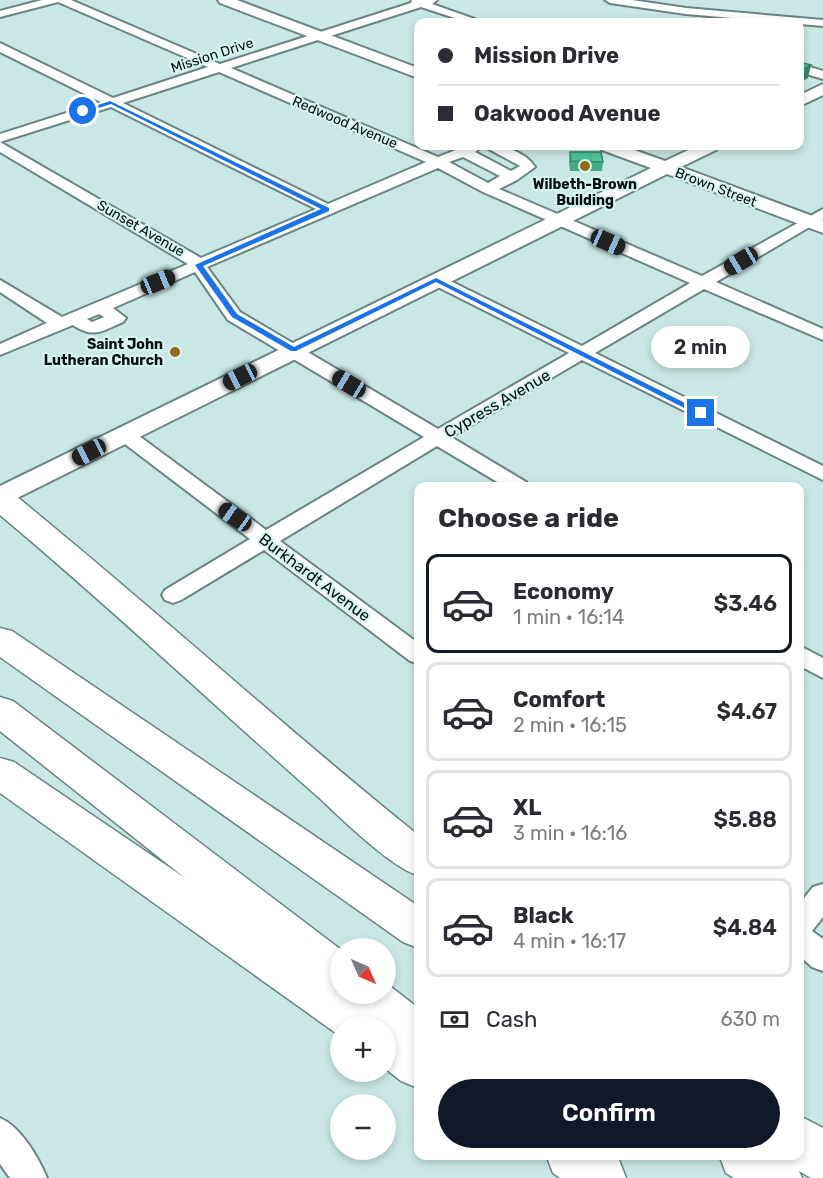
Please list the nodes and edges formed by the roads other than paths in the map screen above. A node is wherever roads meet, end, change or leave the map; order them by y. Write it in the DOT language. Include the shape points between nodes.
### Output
graph roads {
  1 [pos="55,0"];
  2 [pos="62,0"];
  3 [pos="225,0"];
  4 [pos="610,0"];
  5 [pos="724,0"];
  6 [pos="421,1"];
  7 [pos="0,14"];
  8 [pos="466,18"];
  9 [pos="719,18"];
  10 [pos="804,22"];
  11 [pos="823,23"];
  12 [pos="320,36"];
  13 [pos="0,47"];
  14 [pos="220,68"];
  15 [pos="804,69"];
  16 [pos="414,71"];
  17 [pos="823,75"];
  18 [pos="823,89"];
  19 [pos="804,99"];
  20 [pos="112,102"];
  21 [pos="0,138"];
  22 [pos="0,146"];
  23 [pos="465,150"];
  24 [pos="472,150"];
  25 [pos="499,150"];
  26 [pos="613,150"];
  27 [pos="620,150"];
  28 [pos="701,150"];
  29 [pos="438,162"];
  30 [pos="665,167"];
  31 [pos="512,177"];
  32 [pos="624,187"];
  33 [pos="488,189"];
  34 [pos="327,209"];
  35 [pos="557,220"];
  36 [pos="818,221"];
  37 [pos="199,265"];
  38 [pos="436,280"];
  39 [pos="703,283"];
  40 [pos="0,285"];
  41 [pos="101,306"];
  42 [pos="62,323"];
  43 [pos="91,329"];
  44 [pos="823,335"];
  45 [pos="0,350"];
  46 [pos="294,350"];
  47 [pos="582,354"];
  48 [pos="124,434"];
  49 [pos="438,437"];
  50 [pos="823,474"];
  51 [pos="512,482"];
  52 [pos="0,497"];
  53 [pos="267,539"];
  54 [pos="172,595"];
  55 [pos="0,640"];
  56 [pos="414,652"];
  57 [pos="804,657"];
  58 [pos="823,669"];
  59 [pos="0,711"];
  60 [pos="0,773"];
  61 [pos="414,855"];
  62 [pos="823,896"];
  63 [pos="804,918"];
  64 [pos="414,926"];
  65 [pos="804,942"];
  66 [pos="823,957"];
  67 [pos="330,967"];
  68 [pos="377,1004"];
  69 [pos="350,1016"];
  70 [pos="414,1033"];
  71 [pos="396,1049"];
  72 [pos="414,1062"];
  73 [pos="0,1136"];
  74 [pos="804,1144"];
  75 [pos="823,1158"];
  76 [pos="578,1160"];
  77 [pos="751,1160"];
  78 [pos="30,1178"];
  79 [pos="601,1178"];
  80 [pos="777,1178"];
  1 -- 7 [label="street"];
  2 -- 14 [label="street, Redwood Avenue"];
  3 -- 12 [label="main road"];
  4 -- 9 [label="street"];
  5 -- 9 [label="street"];
  6 -- 8 [label="street"];
  6 -- 12 [label="street, Mission Drive"];
  10 -- 11 [label="street"];
  12 -- 14 [label="street, Mission Drive"];
  12 -- 16 [label="main road"];
  13 -- 20 [label="street"];
  14 -- 20 [label="street, Mission Drive"];
  14 -- 29 [label="street, Redwood Avenue"];
  15 -- 17 [label="street"];
  18 -- 19 [label="main road"];
  20 -- 21 [label="street, Mission Drive"];
  20 -- 34 [label="street"];
  22 -- 37 [label="street, Sunset Avenue"];
  23 -- 29 [label="street"];
  24 -- 31 [label="street"];
  25 -- 31 [label="street" via="528,167"];
  26 -- 32 [label="main road"];
  27 -- 30 [label="main road, Brown Street"];
  28 -- 30 [label="main road"];
  29 -- 33 [label="street, Redwood Avenue"];
  29 -- 34 [label="street"];
  30 -- 32 [label="main road"];
  30 -- 36 [label="main road, Brown Street"];
  31 -- 33 [label="street"];
  32 -- 35 [label="main road"];
  33 -- 35 [label="street, Redwood Avenue"];
  34 -- 37 [label="street"];
  35 -- 38 [label="main road"];
  35 -- 39 [label="street, Redwood Avenue"];
  36 -- 39 [label="street, Cypress Avenue"];
  37 -- 41 [label="street"];
  37 -- 46 [label="street, Sunset Avenue" via="234,316"];
  38 -- 46 [label="main road"];
  38 -- 47 [label="street"];
  39 -- 44 [label="street, Redwood Avenue"];
  39 -- 47 [label="street, Cypress Avenue"];
  40 -- 42 [label="street"];
  41 -- 42 [label="street"];
  41 -- 43 [label="street" via="117,318"];
  42 -- 43 [label="street"];
  42 -- 43 [label="street" via="69,339"];
  42 -- 45 [label="street"];
  46 -- 48 [label="main road"];
  46 -- 49 [label="street, Sunset Avenue"];
  47 -- 49 [label="street, Cypress Avenue"];
  47 -- 50 [label="street"];
  48 -- 52 [label="main road"];
  48 -- 53 [label="street, Burkhardt Avenue"];
  49 -- 51 [label="street, Sunset Avenue"];
  49 -- 53 [label="street, Cypress Avenue"];
  52 -- 61 [label="highway"];
  53 -- 54 [label="street, Cypress Avenue"];
  53 -- 56 [label="street, Burkhardt Avenue"];
  55 -- 64 [label="highway"];
  57 -- 58 [label="street"];
  59 -- 67 [label="highway"];
  60 -- 69 [label="highway"];
  62 -- 63 [label="street"];
  65 -- 66 [label="street"];
  68 -- 70 [label="highway"];
  71 -- 72 [label="highway"];
  73 -- 78 [label="street"];
  74 -- 75 [label="highway"];
  76 -- 79 [label="highway"];
  77 -- 80 [label="highway"];
}
